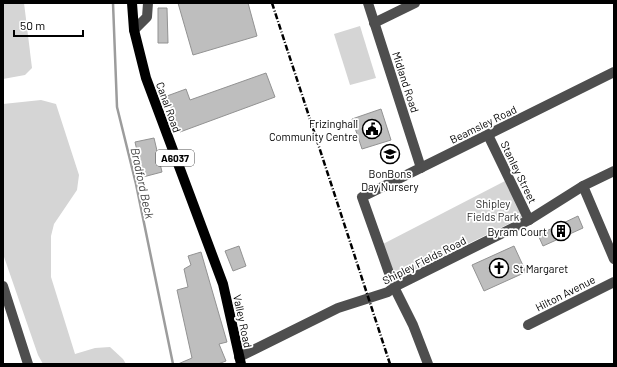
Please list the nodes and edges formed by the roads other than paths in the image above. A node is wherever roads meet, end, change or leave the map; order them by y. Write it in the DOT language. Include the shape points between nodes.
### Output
graph roads {
  1 [pos="132,3"];
  2 [pos="148,3"];
  3 [pos="368,3"];
  4 [pos="415,3"];
  5 [pos="374,23"];
  6 [pos="134,30"];
  7 [pos="614,72"];
  8 [pos="488,135"];
  9 [pos="420,168"];
  10 [pos="614,171"];
  11 [pos="583,186"];
  12 [pos="529,220"];
  13 [pos="614,259"];
  14 [pos="614,282"];
  15 [pos="223,284"];
  16 [pos="3,288"];
  17 [pos="391,290"];
  18 [pos="528,325"];
  19 [pos="238,361"];
  20 [pos="28,364"];
  21 [pos="428,364"];
  1 -- 6 [label="main road, Canal Road / A6037"];
  2 -- 6 [label="street" via="147,17"];
  3 -- 5 [label="street, Midland Road"];
  4 -- 5 [label="street"];
  5 -- 9 [label="street, Midland Road"];
  6 -- 15 [label="main road, Canal Road / A6037" via="152,99"];
  7 -- 8 [label="street, Beamsley Road"];
  8 -- 9 [label="street, Beamsley Road"];
  8 -- 12 [label="street, Stanley Street"];
  9 -- 17 [label="street, Beamsley Road" via="362,197"];
  10 -- 11 [label="street, Shipley Fields Road"];
  11 -- 12 [label="street, Shipley Fields Road"];
  11 -- 13 [label="street"];
  12 -- 17 [label="street, Shipley Fields Road"];
  14 -- 18 [label="street, Hilton Avenue"];
  15 -- 19 [label="main road, Valley Road / A6037"];
  16 -- 20 [label="street"];
  17 -- 19 [label="street, Shipley Fields Road" via="338,308"];
  17 -- 21 [label="street" via="413,325"];
}
